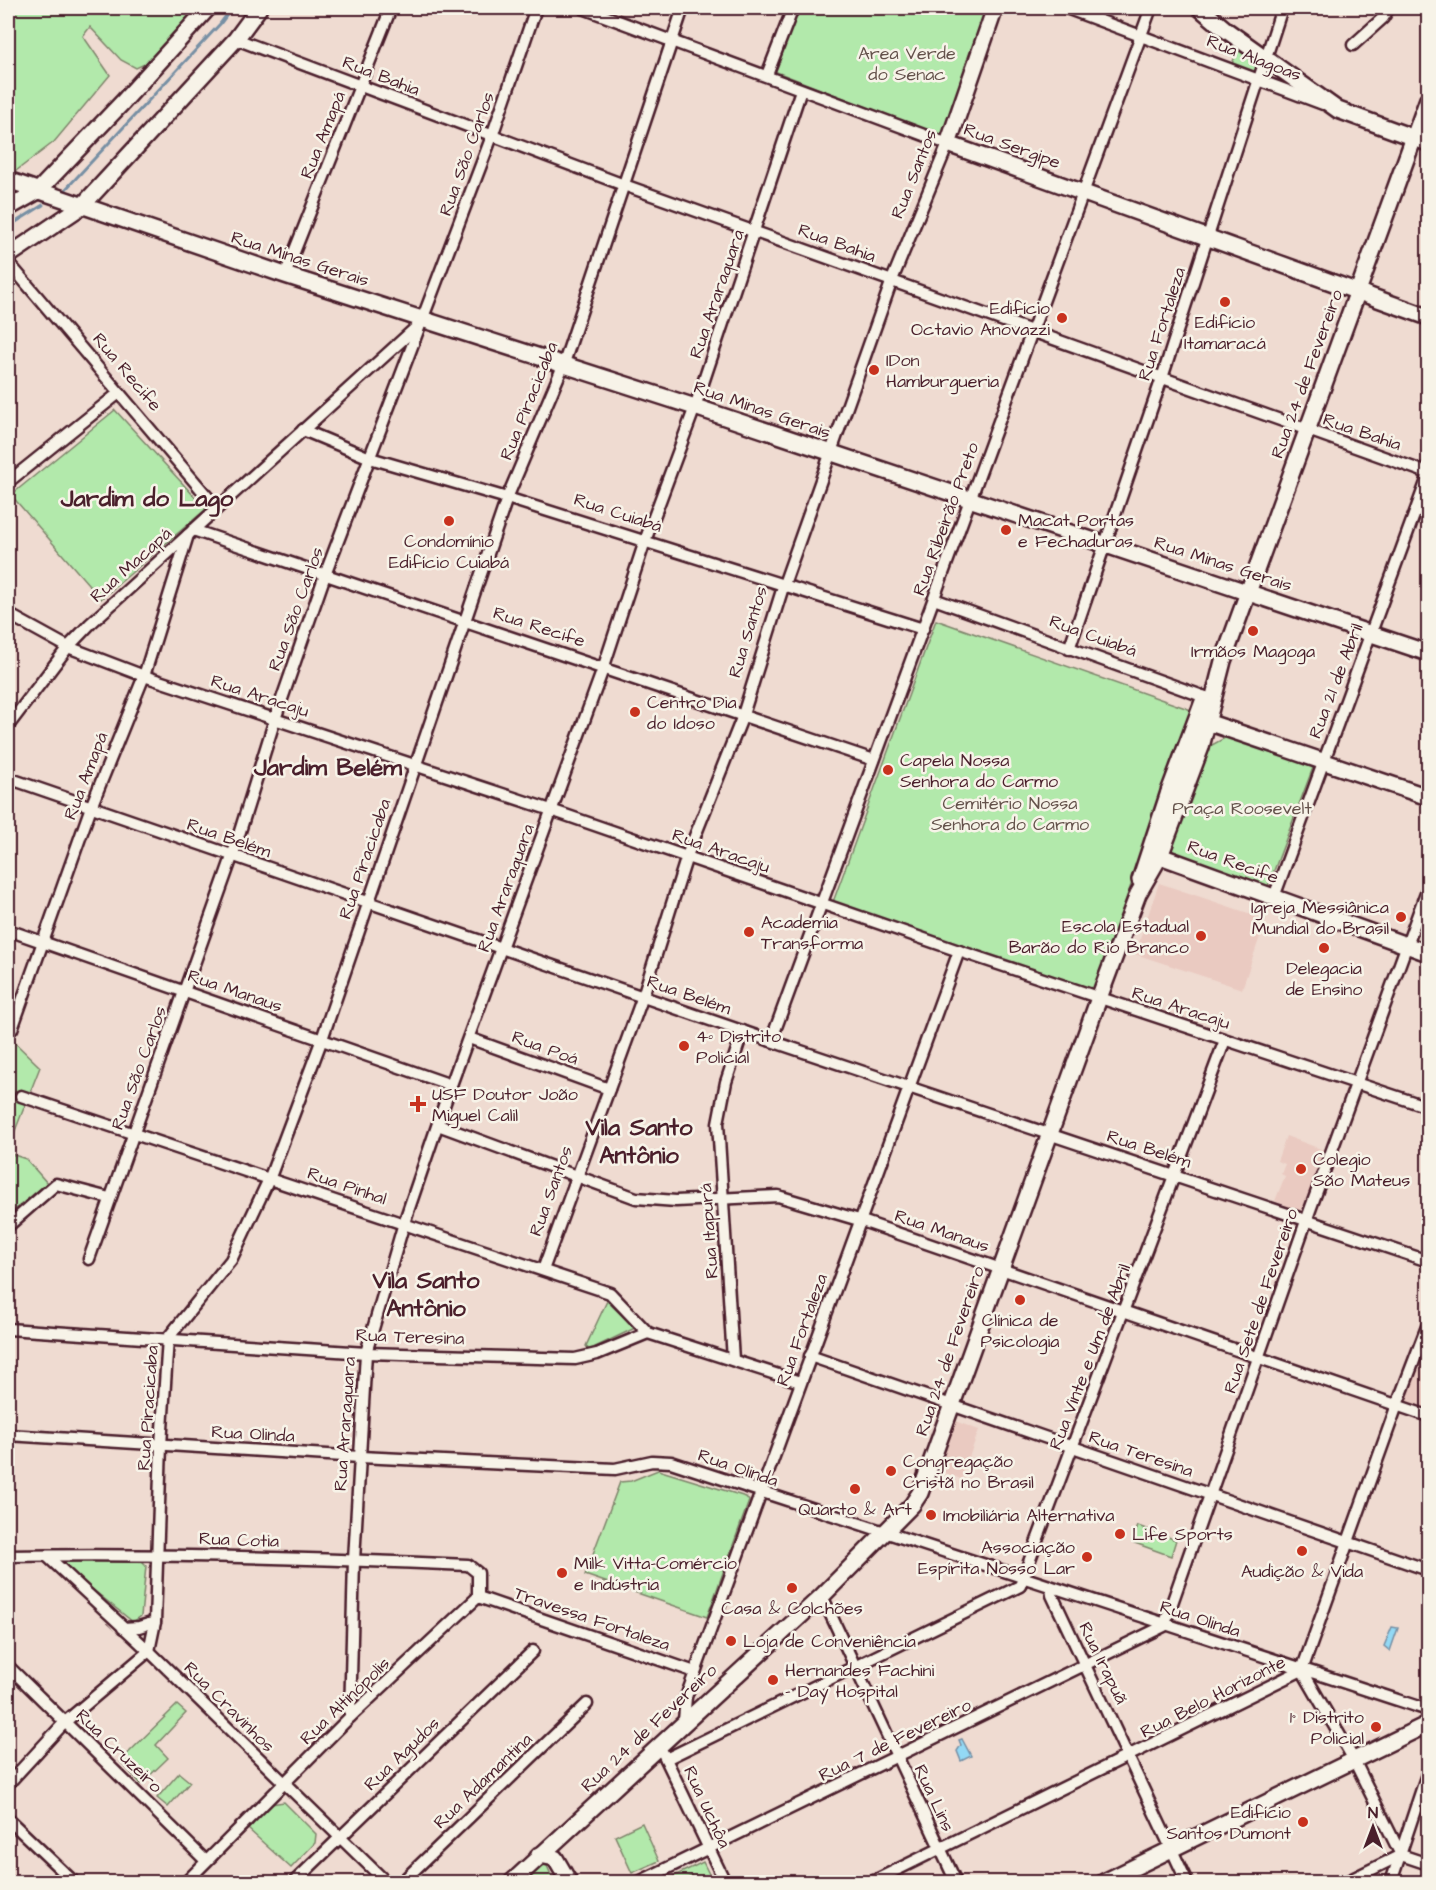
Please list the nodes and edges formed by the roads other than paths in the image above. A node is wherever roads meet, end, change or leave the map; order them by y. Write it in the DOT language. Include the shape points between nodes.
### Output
graph roads {
  1 [pos="208,8"];
  2 [pos="259,8"];
  3 [pos="391,8"];
  4 [pos="536,8"];
  5 [pos="583,8"];
  6 [pos="683,8"];
  7 [pos="793,8"];
  8 [pos="995,8"];
  9 [pos="1066,8"];
  10 [pos="1151,8"];
  11 [pos="1200,8"];
  12 [pos="1282,8"];
  13 [pos="1389,8"];
  14 [pos="1140,35"];
  15 [pos="236,39"];
  16 [pos="670,42"];
  17 [pos="1353,45"];
  18 [pos="1267,60"];
  19 [pos="767,75"];
  20 [pos="1260,82"];
  21 [pos="361,86"];
  22 [pos="801,90"];
  23 [pos="1428,99"];
  24 [pos="1338,110"];
  25 [pos="492,136"];
  26 [pos="1422,141"];
  27 [pos="948,144"];
  28 [pos="8,180"];
  29 [pos="624,185"];
  30 [pos="38,191"];
  31 [pos="1081,192"];
  32 [pos="82,206"];
  33 [pos="8,208"];
  34 [pos="756,231"];
  35 [pos="1208,237"];
  36 [pos="8,256"];
  37 [pos="8,262"];
  38 [pos="285,275"];
  39 [pos="892,280"];
  40 [pos="1357,291"];
  41 [pos="1428,317"];
  42 [pos="423,320"];
  43 [pos="1031,331"];
  44 [pos="563,366"];
  45 [pos="1162,378"];
  46 [pos="119,393"];
  47 [pos="695,408"];
  48 [pos="303,430"];
  49 [pos="1307,431"];
  50 [pos="831,455"];
  51 [pos="370,458"];
  52 [pos="1428,475"];
  53 [pos="8,482"];
  54 [pos="507,498"];
  55 [pos="970,500"];
  56 [pos="217,508"];
  57 [pos="191,533"];
  58 [pos="645,541"];
  59 [pos="1105,546"];
  60 [pos="325,575"];
  61 [pos="783,587"];
  62 [pos="1248,592"];
  63 [pos="934,599"];
  64 [pos="8,614"];
  65 [pos="465,624"];
  66 [pos="923,629"];
  67 [pos="1371,634"];
  68 [pos="69,647"];
  69 [pos="1069,648"];
  70 [pos="1428,653"];
  71 [pos="1223,662"];
  72 [pos="603,669"];
  73 [pos="144,676"];
  74 [pos="1205,697"];
  75 [pos="1208,717"];
  76 [pos="742,718"];
  77 [pos="275,719"];
  78 [pos="8,726"];
  79 [pos="1228,729"];
  80 [pos="1201,747"];
  81 [pos="1182,759"];
  82 [pos="874,760"];
  83 [pos="1323,761"];
  84 [pos="415,765"];
  85 [pos="8,778"];
  86 [pos="1169,792"];
  87 [pos="1428,797"];
  88 [pos="91,807"];
  89 [pos="551,810"];
  90 [pos="687,856"];
  91 [pos="1160,856"];
  92 [pos="232,857"];
  93 [pos="1428,887"];
  94 [pos="1138,894"];
  95 [pos="1274,897"];
  96 [pos="368,902"];
  97 [pos="822,903"];
  98 [pos="8,930"];
  99 [pos="44,943"];
  100 [pos="1407,946"];
  101 [pos="502,948"];
  102 [pos="958,951"];
  103 [pos="1428,954"];
  104 [pos="184,991"];
  105 [pos="643,996"];
  106 [pos="1099,998"];
  107 [pos="12,1029"];
  108 [pos="743,1031"];
  109 [pos="469,1038"];
  110 [pos="321,1039"];
  111 [pos="1225,1040"];
  112 [pos="771,1041"];
  113 [pos="1357,1082"];
  114 [pos="451,1084"];
  115 [pos="909,1086"];
  116 [pos="609,1089"];
  117 [pos="21,1096"];
  118 [pos="1428,1107"];
  119 [pos="438,1125"];
  120 [pos="132,1133"];
  121 [pos="1050,1135"];
  122 [pos="1177,1176"];
  123 [pos="270,1177"];
  124 [pos="578,1177"];
  125 [pos="723,1197"];
  126 [pos="110,1198"];
  127 [pos="859,1220"];
  128 [pos="1307,1220"];
  129 [pos="404,1223"];
  130 [pos="8,1226"];
  131 [pos="88,1259"];
  132 [pos="1428,1262"];
  133 [pos="999,1269"];
  134 [pos="543,1270"];
  135 [pos="1124,1312"];
  136 [pos="1428,1324"];
  137 [pos="8,1329"];
  138 [pos="648,1333"];
  139 [pos="168,1338"];
  140 [pos="366,1353"];
  141 [pos="810,1356"];
  142 [pos="1260,1358"];
  143 [pos="733,1360"];
  144 [pos="800,1382"];
  145 [pos="952,1405"];
  146 [pos="1396,1405"];
  147 [pos="1428,1416"];
  148 [pos="8,1435"];
  149 [pos="160,1445"];
  150 [pos="1073,1448"];
  151 [pos="360,1457"];
  152 [pos="759,1493"];
  153 [pos="1210,1496"];
  154 [pos="885,1534"];
  155 [pos="1349,1542"];
  156 [pos="158,1554"];
  157 [pos="8,1556"];
  158 [pos="47,1556"];
  159 [pos="354,1560"];
  160 [pos="1428,1570"];
  161 [pos="1025,1579"];
  162 [pos="1051,1587"];
  163 [pos="822,1596"];
  164 [pos="478,1597"];
  165 [pos="155,1622"];
  166 [pos="1164,1626"];
  167 [pos="123,1628"];
  168 [pos="149,1651"];
  169 [pos="533,1651"];
  170 [pos="1086,1665"];
  171 [pos="8,1666"];
  172 [pos="855,1667"];
  173 [pos="1302,1670"];
  174 [pos="695,1672"];
  175 [pos="587,1704"];
  176 [pos="1428,1710"];
  177 [pos="350,1718"];
  178 [pos="684,1721"];
  179 [pos="65,1722"];
  180 [pos="1425,1728"];
  181 [pos="660,1744"];
  182 [pos="896,1756"];
  183 [pos="1129,1757"];
  184 [pos="666,1759"];
  185 [pos="1354,1761"];
  186 [pos="1428,1771"];
  187 [pos="8,1784"];
  188 [pos="284,1785"];
  189 [pos="8,1819"];
  190 [pos="564,1833"];
  191 [pos="339,1837"];
  192 [pos="940,1849"];
  193 [pos="1172,1849"];
  194 [pos="708,1850"];
  195 [pos="539,1855"];
  196 [pos="1401,1855"];
  197 [pos="206,1861"];
  198 [pos="560,1862"];
  199 [pos="1428,1864"];
  200 [pos="74,1882"];
  201 [pos="186,1882"];
  202 [pos="294,1882"];
  203 [pos="386,1882"];
  204 [pos="402,1882"];
  205 [pos="512,1882"];
  206 [pos="569,1882"];
  207 [pos="639,1882"];
  208 [pos="725,1882"];
  209 [pos="872,1882"];
  210 [pos="956,1882"];
  211 [pos="1104,1882"];
  212 [pos="1187,1882"];
  213 [pos="1346,1882"];
  214 [pos="1391,1882"];
  1 -- 30 [label="main road"];
  2 -- 15 [label="main road"];
  3 -- 21 [label="street, Rua Amapá"];
  4 -- 25 [label="street, Rua São Carlos"];
  5 -- 16 [label="street, Rua Sergipe"];
  6 -- 16 [label="street, Rua Piracicaba"];
  7 -- 19 [label="street"];
  8 -- 27 [label="main road, Rua Santos"];
  9 -- 14 [label="street, Rua Alagoas"];
  10 -- 14 [label="street, Rua Ribeirão Preto"];
  11 -- 18 [label="main road"];
  12 -- 18 [label="street, Rua Fortaleza"];
  13 -- 17 [label="street"];
  14 -- 20 [label="street, Rua Alagoas"];
  14 -- 31 [label="street, Rua Ribeirão Preto"];
  15 -- 21 [label="street, Rua Bahia"];
  15 -- 32 [label="main road"];
  16 -- 19 [label="street, Rua Sergipe"];
  16 -- 29 [label="street, Rua Piracicaba"];
  18 -- 20 [label="street, Rua Fortaleza"];
  18 -- 24 [label="main road"];
  19 -- 22 [label="street, Rua Sergipe"];
  20 -- 24 [label="street, Rua Alagoas"];
  20 -- 35 [label="street, Rua Fortaleza"];
  21 -- 25 [label="street, Rua Bahia"];
  21 -- 38 [label="street, Rua Amapá"];
  22 -- 27 [label="street, Rua Sergipe"];
  22 -- 34 [label="street, Rua Araraquara"];
  23 -- 26 [label="main road, Rua 24 de Fevereiro"];
  24 -- 26 [label="main road, Rua Alagoas"];
  25 -- 29 [label="street, Rua Bahia"];
  25 -- 42 [label="street, Rua São Carlos"];
  26 -- 40 [label="main road, Rua 24 de Fevereiro"];
  27 -- 31 [label="main road, Rua Sergipe"];
  27 -- 39 [label="street, Rua Santos"];
  28 -- 30 [label="main road, Rua Minas Gerais"];
  29 -- 34 [label="street, Rua Bahia"];
  29 -- 44 [label="street, Rua Piracicaba"];
  30 -- 32 [label="main road, Rua Minas Gerais"];
  30 -- 33 [label="main road"];
  31 -- 35 [label="main road, Rua Sergipe"];
  31 -- 43 [label="street, Rua Ribeirão Preto"];
  32 -- 36 [label="main road"];
  32 -- 38 [label="main road, Rua Minas Gerais"];
  34 -- 39 [label="street, Rua Bahia"];
  34 -- 47 [label="street, Rua Araraquara"];
  35 -- 40 [label="main road, Rua Sergipe"];
  35 -- 45 [label="street, Rua Fortaleza"];
  37 -- 46 [label="street, Rua Recife"];
  38 -- 42 [label="main road, Rua Minas Gerais"];
  39 -- 43 [label="street, Rua Bahia"];
  39 -- 50 [label="street, Rua Santos"];
  40 -- 41 [label="main road, Rua Sergipe"];
  40 -- 49 [label="main road, Rua 24 de Fevereiro"];
  42 -- 44 [label="main road, Rua Minas Gerais"];
  42 -- 48 [label="street, Rua Macapá"];
  42 -- 51 [label="street, Rua São Carlos"];
  43 -- 45 [label="street, Rua Bahia"];
  43 -- 55 [label="street, Rua Ribeirão Preto"];
  44 -- 47 [label="main road, Rua Minas Gerais"];
  44 -- 54 [label="street, Rua Piracicaba"];
  45 -- 49 [label="street, Rua Bahia"];
  45 -- 59 [label="street, Rua Fortaleza"];
  46 -- 53 [label="street"];
  46 -- 56 [label="street, Rua Recife"];
  47 -- 50 [label="main road, Rua Minas Gerais"];
  47 -- 58 [label="street, Rua Araraquara"];
  48 -- 51 [label="street, Rua Cuiabá"];
  48 -- 56 [label="street, Rua Macapá"];
  49 -- 52 [label="street, Rua Bahia"];
  49 -- 62 [label="main road, Rua 24 de Fevereiro"];
  50 -- 55 [label="main road, Rua Minas Gerais"];
  50 -- 61 [label="street, Rua Santos"];
  51 -- 54 [label="street, Rua Cuiabá"];
  51 -- 60 [label="street, Rua São Carlos"];
  52 -- 67 [label="street, Rua 21 de Abril"];
  54 -- 58 [label="street, Rua Cuiabá"];
  54 -- 65 [label="street, Rua Piracicaba"];
  55 -- 59 [label="main road, Rua Minas Gerais"];
  55 -- 63 [label="street, Rua Ribeirão Preto"];
  56 -- 57 [label="street, Rua Macapá"];
  57 -- 60 [label="street, Rua Recife"];
  57 -- 68 [label="street, Rua Macapá"];
  57 -- 73 [label="street, Rua Amapá"];
  58 -- 61 [label="street, Rua Cuiabá"];
  58 -- 72 [label="street, Rua Araraquara"];
  59 -- 62 [label="main road, Rua Minas Gerais"];
  59 -- 69 [label="street, Rua Fortaleza"];
  60 -- 65 [label="street, Rua Recife"];
  60 -- 77 [label="street, Rua São Carlos"];
  61 -- 66 [label="street, Rua Cuiabá"];
  61 -- 76 [label="street, Rua Santos"];
  62 -- 67 [label="main road, Rua Minas Gerais"];
  62 -- 71 [label="main road, Rua 24 de Fevereiro"];
  63 -- 66 [label="street, Rua Ribeirão Preto"];
  63 -- 69 [label="street, Rua Cuiabá"];
  64 -- 68 [label="street, Rua Aracaju"];
  65 -- 72 [label="street, Rua Recife"];
  65 -- 84 [label="street, Rua Piracicaba"];
  66 -- 82 [label="street, Rua Ribeirão Preto"];
  67 -- 70 [label="main road, Rua Minas Gerais"];
  67 -- 83 [label="street, Rua 21 de Abril"];
  68 -- 73 [label="street, Rua Aracaju"];
  68 -- 78 [label="street, Rua Macapá"];
  69 -- 74 [label="street, Rua Cuiabá"];
  71 -- 74 [label="main road, Rua 24 de Fevereiro"];
  71 -- 75 [label="main road, Rua 24 de Fevereiro"];
  72 -- 76 [label="street, Rua Recife"];
  72 -- 89 [label="street, Rua Araraquara"];
  73 -- 77 [label="street, Rua Aracaju"];
  73 -- 88 [label="street, Rua Amapá"];
  74 -- 75 [label="main road"];
  74 -- 81 [label="main road, Rua 24 de Fevereiro"];
  75 -- 79 [label="main road"];
  75 -- 80 [label="main road, Rua 24 de Fevereiro"];
  76 -- 82 [label="street, Rua Recife"];
  76 -- 90 [label="street, Rua Santos"];
  77 -- 84 [label="street, Rua Aracaju"];
  77 -- 92 [label="street, Rua São Carlos"];
  79 -- 80 [label="main road"];
  79 -- 83 [label="main road"];
  80 -- 81 [label="main road"];
  80 -- 91 [label="main road, Rua 24 de Fevereiro"];
  81 -- 86 [label="main road, Rua 24 de Fevereiro"];
  82 -- 97 [label="street, Rua Ribeirão Preto"];
  83 -- 87 [label="main road"];
  83 -- 95 [label="street, Rua 21 de Abril"];
  84 -- 89 [label="street, Rua Aracaju"];
  84 -- 96 [label="street, Rua Piracicaba"];
  85 -- 88 [label="street, Rua Belém"];
  86 -- 91 [label="main road" via="1169,805 1156,844"];
  86 -- 94 [label="main road, Rua 24 de Fevereiro"];
  88 -- 92 [label="street, Rua Belém"];
  88 -- 99 [label="street, Rua Amapá"];
  89 -- 90 [label="street, Rua Aracaju"];
  89 -- 101 [label="street, Rua Araraquara"];
  90 -- 97 [label="street, Rua Aracaju"];
  90 -- 105 [label="street, Rua Santos"];
  91 -- 94 [label="main road, Rua 24 de Fevereiro"];
  91 -- 95 [label="main road, Rua Recife"];
  92 -- 96 [label="street, Rua Belém"];
  92 -- 104 [label="street, Rua São Carlos"];
  93 -- 100 [label="street, Rua Sete de Fevereiro"];
  94 -- 106 [label="main road, Rua 24 de Fevereiro"];
  95 -- 100 [label="main road, Rua Recife"];
  96 -- 101 [label="street, Rua Belém"];
  96 -- 110 [label="street, Rua Piracicaba"];
  97 -- 102 [label="street, Rua Aracaju"];
  97 -- 112 [label="street, Rua Ribeirão Preto"];
  98 -- 99 [label="street, Rua Manaus"];
  99 -- 104 [label="street, Rua Manaus"];
  99 -- 107 [label="street, Rua Amapá"];
  100 -- 103 [label="main road, Rua Recife"];
  100 -- 113 [label="street, Rua Sete de Fevereiro"];
  101 -- 105 [label="street, Rua Belém"];
  101 -- 109 [label="street, Rua Araraquara"];
  102 -- 106 [label="street, Rua Aracaju"];
  102 -- 115 [label="street, Rua Fortaleza"];
  104 -- 110 [label="street, Rua Manaus"];
  104 -- 120 [label="street, Rua São Carlos"];
  105 -- 108 [label="street, Rua Belém"];
  105 -- 116 [label="street, Rua Santos"];
  106 -- 111 [label="street, Rua Aracaju"];
  106 -- 121 [label="main road, Rua 24 de Fevereiro"];
  108 -- 112 [label="street, Rua Belém"];
  108 -- 125 [label="street, Rua Itapurá" via="726,1082 718,1123"];
  109 -- 114 [label="street, Rua Araraquara"];
  109 -- 116 [label="street, Rua Poá"];
  110 -- 114 [label="street, Rua Manaus"];
  110 -- 123 [label="street, Rua Piracicaba"];
  111 -- 113 [label="street, Rua Aracaju"];
  111 -- 122 [label="street, Rua Vinte e Um de Abril"];
  112 -- 115 [label="street, Rua Belém"];
  113 -- 118 [label="street, Rua Aracaju"];
  113 -- 128 [label="street, Rua Sete de Fevereiro"];
  114 -- 119 [label="street, Rua Araraquara"];
  115 -- 121 [label="street, Rua Belém"];
  115 -- 127 [label="street, Rua Fortaleza"];
  116 -- 124 [label="street, Rua Santos"];
  117 -- 120 [label="street, Rua Pinhal"];
  119 -- 124 [label="street, Rua Manaus"];
  119 -- 129 [label="street, Rua Araraquara"];
  120 -- 123 [label="street, Rua Pinhal"];
  120 -- 126 [label="street, Rua São Carlos"];
  121 -- 122 [label="street, Rua Belém"];
  121 -- 133 [label="main road, Rua 24 de Fevereiro"];
  122 -- 128 [label="street, Rua Belém"];
  122 -- 135 [label="street, Rua Vinte e Um de Abril"];
  123 -- 129 [label="street, Rua Pinhal"];
  123 -- 139 [label="street, Rua Piracicaba" via="231,1260"];
  124 -- 125 [label="street, Rua Manaus" via="636,1198 676,1201"];
  124 -- 134 [label="street, Rua Santos"];
  125 -- 127 [label="street, Rua Manaus" via="778,1196"];
  125 -- 143 [label="street, Rua Itapurá"];
  126 -- 130 [label="street" via="56,1184"];
  126 -- 131 [label="street, Rua São Carlos"];
  127 -- 133 [label="street, Rua Manaus"];
  127 -- 141 [label="street, Rua Fortaleza"];
  128 -- 132 [label="street, Rua Belém"];
  128 -- 142 [label="street, Rua Sete de Fevereiro"];
  129 -- 134 [label="street, Rua Pinhal"];
  129 -- 140 [label="street, Rua Araraquara"];
  133 -- 135 [label="street, Rua Manaus"];
  133 -- 145 [label="main road, Rua 24 de Fevereiro"];
  134 -- 138 [label="street, Rua Pinhal" via="610,1293"];
  135 -- 142 [label="street, Rua Manaus"];
  135 -- 150 [label="street, Rua Vinte e Um de Abril"];
  136 -- 146 [label="street, Rua Belo Horizonte"];
  137 -- 139 [label="street, Rua Teresina"];
  138 -- 140 [label="street, Rua Teresina" via="575,1359"];
  138 -- 143 [label="street"];
  139 -- 140 [label="street, Rua Teresina"];
  139 -- 149 [label="street, Rua Piracicaba"];
  140 -- 151 [label="street, Rua Araraquara"];
  141 -- 144 [label="street, Rua Fortaleza"];
  141 -- 145 [label="street, Rua Teresina"];
  142 -- 146 [label="street, Rua Manaus"];
  142 -- 153 [label="street, Rua Sete de Fevereiro"];
  143 -- 144 [label="street"];
  144 -- 152 [label="street, Rua Fortaleza"];
  145 -- 150 [label="street, Rua Teresina"];
  145 -- 154 [label="main road, Rua 24 de Fevereiro" via="920,1493"];
  146 -- 147 [label="street, Rua Manaus"];
  146 -- 155 [label="street, Rua Belo Horizonte"];
  148 -- 149 [label="street, Rua Olinda"];
  149 -- 151 [label="street, Rua Olinda"];
  149 -- 156 [label="street, Rua Piracicaba"];
  150 -- 153 [label="street, Rua Teresina"];
  150 -- 161 [label="street, Rua Vinte e Um de Abril"];
  151 -- 152 [label="street, Rua Olinda" via="615,1469 652,1461 671,1462"];
  151 -- 159 [label="street, Rua Araraquara"];
  152 -- 154 [label="street, Rua Olinda"];
  152 -- 174 [label="street, Rua Fortaleza"];
  153 -- 155 [label="street, Rua Teresina"];
  153 -- 166 [label="street, Rua Sete de Fevereiro"];
  154 -- 161 [label="street, Rua Olinda"];
  154 -- 163 [label="main road, Rua 24 de Fevereiro"];
  155 -- 160 [label="street, Rua Teresina"];
  155 -- 173 [label="street, Rua Belo Horizonte"];
  156 -- 158 [label="street, Rua Cotia"];
  156 -- 159 [label="street, Rua Cotia"];
  156 -- 165 [label="street, Rua Piracicaba"];
  157 -- 158 [label="street, Rua Cotia"];
  158 -- 167 [label="street, Rua Cravinhos"];
  159 -- 164 [label="street, Rua Cotia" via="468,1565 478,1574"];
  159 -- 177 [label="street, Rua Araraquara"];
  161 -- 162 [label="street, Rua Olinda"];
  161 -- 172 [label="street" via="1011,1593"];
  162 -- 166 [label="street, Rua Olinda"];
  162 -- 170 [label="street, Rua Irapuã"];
  163 -- 172 [label="street, Rua Lins"];
  163 -- 178 [label="main road, Rua 24 de Fevereiro"];
  164 -- 174 [label="street, Travessa Fortaleza"];
  164 -- 177 [label="street, Rua Altinópolis"];
  165 -- 167 [label="street"];
  165 -- 168 [label="street, Rua Piracicaba"];
  166 -- 170 [label="street, Rua 7 de Fevereiro"];
  166 -- 173 [label="street, Rua Olinda"];
  167 -- 168 [label="street, Rua Cravinhos"];
  168 -- 179 [label="street"];
  168 -- 188 [label="street, Rua Cravinhos"];
  169 -- 191 [label="street, Rua Agudos"];
  170 -- 182 [label="street, Rua 7 de Fevereiro"];
  170 -- 183 [label="street, Rua Irapuã"];
  171 -- 179 [label="street, Rua Cruzeiro"];
  172 -- 182 [label="street, Rua Lins"];
  172 -- 184 [label="street"];
  173 -- 176 [label="street, Rua Olinda"];
  173 -- 183 [label="street, Rua Belo Horizonte"];
  173 -- 185 [label="street"];
  174 -- 178 [label="street, Rua Fortaleza" via="684,1705"];
  175 -- 204 [label="street, Rua Adamantina"];
  177 -- 188 [label="street, Rua Altinópolis"];
  178 -- 181 [label="main road, Rua 24 de Fevereiro"];
  179 -- 187 [label="street"];
  179 -- 197 [label="street, Rua Cruzeiro"];
  180 -- 185 [label="main road"];
  181 -- 184 [label="street, Rua Uchôa"];
  181 -- 190 [label="main road, Rua 24 de Fevereiro"];
  182 -- 192 [label="street, Rua Lins"];
  182 -- 194 [label="street, Rua 7 de Fevereiro"];
  183 -- 192 [label="street, Rua Belo Horizonte"];
  183 -- 193 [label="street, Rua Irapuã"];
  184 -- 194 [label="street, Rua Uchôa"];
  185 -- 193 [label="main road"];
  185 -- 196 [label="street"];
  186 -- 196 [label="street"];
  188 -- 191 [label="street, Rua Cravinhos"];
  188 -- 197 [label="street, Rua Altinópolis"];
  189 -- 200 [label="street"];
  190 -- 195 [label="main road, Rua 24 de Fevereiro"];
  190 -- 198 [label="main road" via="558,1847"];
  191 -- 202 [label="street, Rua Agudos"];
  191 -- 203 [label="street, Rua Cravinhos"];
  192 -- 209 [label="street, Rua Belo Horizonte"];
  192 -- 210 [label="street, Rua Lins"];
  193 -- 211 [label="main road"];
  193 -- 212 [label="street, Rua Irapuã"];
  194 -- 207 [label="street, Rua 7 de Fevereiro"];
  194 -- 208 [label="street, Rua Uchôa"];
  195 -- 198 [label="main road"];
  195 -- 205 [label="main road, Rua 24 de Fevereiro"];
  196 -- 199 [label="street"];
  196 -- 213 [label="street"];
  196 -- 214 [label="street"];
  197 -- 201 [label="street, Rua Altinópolis"];
  198 -- 206 [label="main road"];
}
